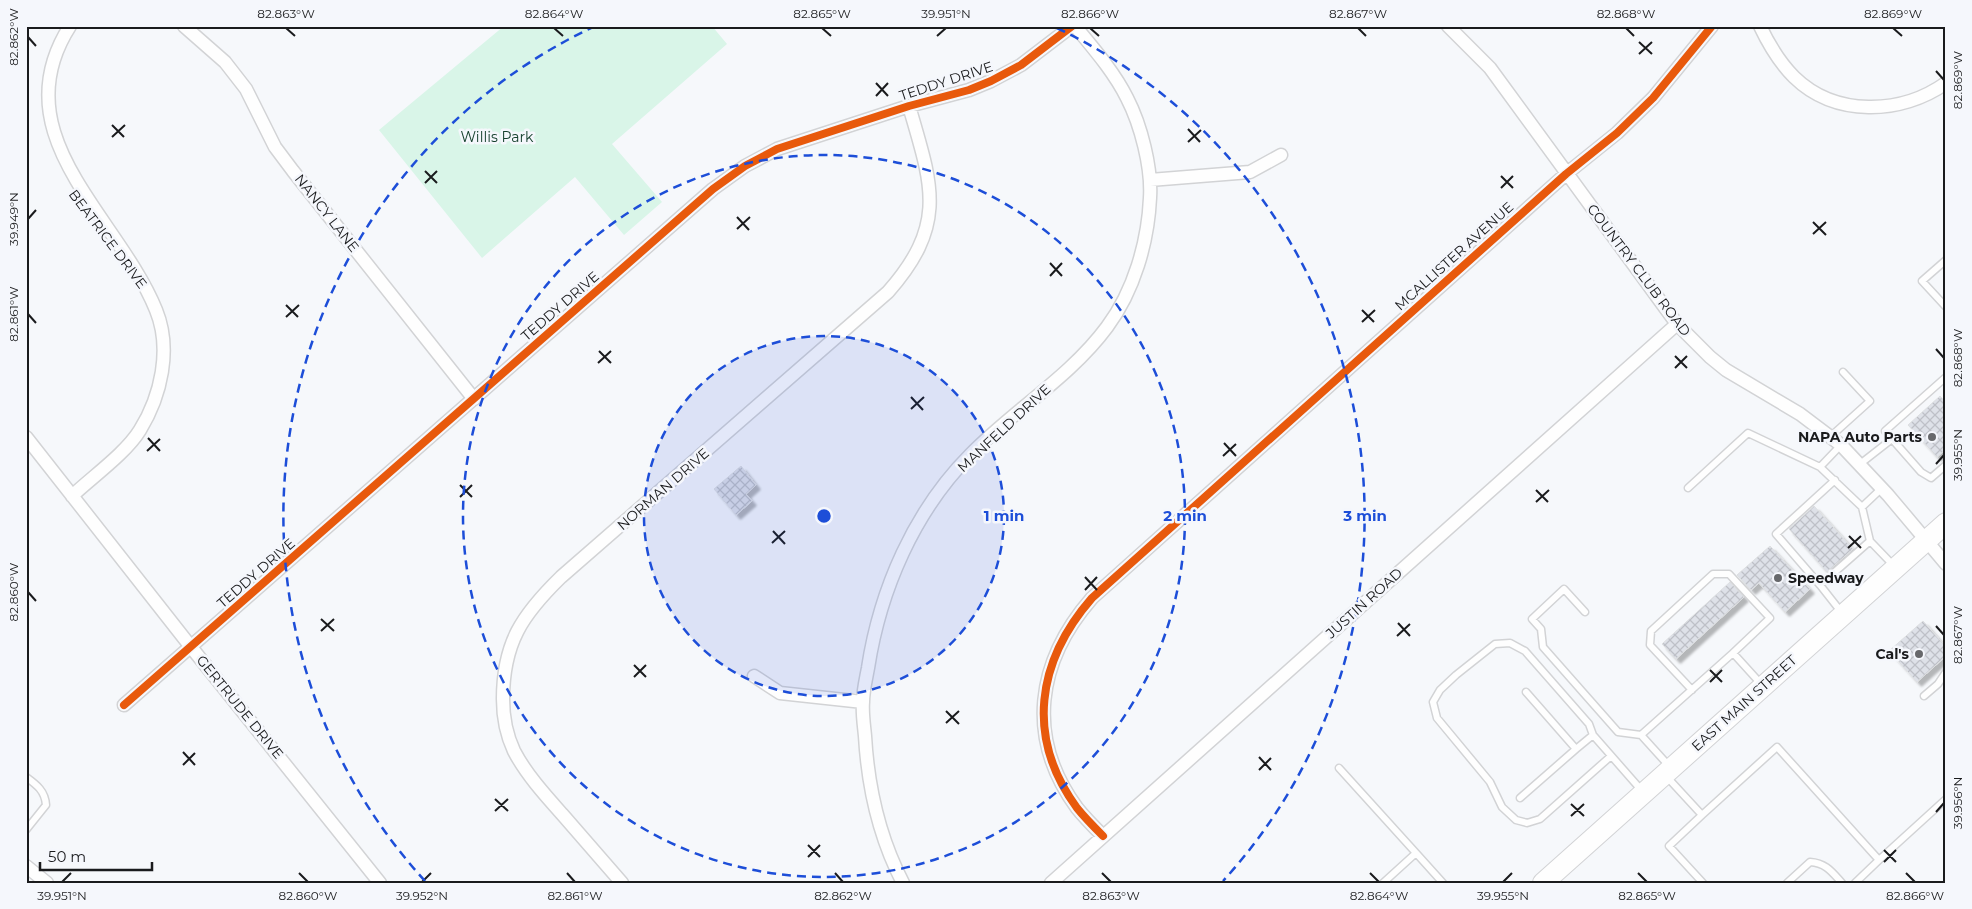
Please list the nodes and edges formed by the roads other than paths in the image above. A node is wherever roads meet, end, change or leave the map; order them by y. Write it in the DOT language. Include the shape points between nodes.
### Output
graph roads {
  1 [pos="70,26"];
  2 [pos="184,26"];
  3 [pos="1074,26"];
  4 [pos="1448,26"];
  5 [pos="1712,26"];
  6 [pos="1760,26"];
  7 [pos="40,68"];
  8 [pos="1946,83"];
  9 [pos="909,106"];
  10 [pos="1281,155"];
  11 [pos="58,174"];
  12 [pos="1566,174"];
  13 [pos="1150,180"];
  14 [pos="1946,260"];
  15 [pos="1946,307"];
  16 [pos="1677,324"];
  17 [pos="1843,372"];
  18 [pos="1946,377"];
  19 [pos="474,399"];
  20 [pos="26,437"];
  21 [pos="1830,437"];
  22 [pos="1892,439"];
  23 [pos="1841,445"];
  24 [pos="1860,464"];
  25 [pos="1946,465"];
  26 [pos="1820,467"];
  27 [pos="1835,480"];
  28 [pos="1688,488"];
  29 [pos="1882,488"];
  30 [pos="72,496"];
  31 [pos="1862,507"];
  32 [pos="1946,523"];
  33 [pos="1926,540"];
  34 [pos="1870,542"];
  35 [pos="1946,564"];
  36 [pos="1896,567"];
  37 [pos="1820,585"];
  38 [pos="1585,612"];
  39 [pos="1844,614"];
  40 [pos="191,647"];
  41 [pos="1733,653"];
  42 [pos="1946,672"];
  43 [pos="754,676"];
  44 [pos="1763,686"];
  45 [pos="1692,690"];
  46 [pos="1526,692"];
  47 [pos="1924,696"];
  48 [pos="862,702"];
  49 [pos="124,705"];
  50 [pos="1593,735"];
  51 [pos="1641,735"];
  52 [pos="1576,749"];
  53 [pos="1612,756"];
  54 [pos="1339,768"];
  55 [pos="1668,771"];
  56 [pos="26,777"];
  57 [pos="1644,792"];
  58 [pos="1520,798"];
  59 [pos="1946,799"];
  60 [pos="1702,815"];
  61 [pos="26,830"];
  62 [pos="1103,836"];
  63 [pos="1416,853"];
  64 [pos="1879,860"];
  65 [pos="26,866"];
  66 [pos="47,883"];
  67 [pos="380,883"];
  68 [pos="622,883"];
  69 [pos="903,883"];
  70 [pos="1051,883"];
  71 [pos="1383,883"];
  72 [pos="1443,883"];
  73 [pos="1543,883"];
  74 [pos="1703,883"];
  75 [pos="1787,883"];
  76 [pos="1842,883"];
  77 [pos="1855,883"];
  1 -- 7 [label="street" via="45,55"];
  2 -- 19 [label="street, NANCY LANE" via="225,62 246,88 275,147"];
  3 -- 9 [label="street, TEDDY DRIVE" via="1006,74 969,90"];
  3 -- 13 [label="street, MANFELD DRIVE" via="1128,99 1146,153"];
  4 -- 12 [label="street, COUNTRY CLUB ROAD" via="1490,68"];
  5 -- 12 [label="street, MCALLISTER AVENUE" via="1653,98 1617,133"];
  6 -- 8 [label="street" via="1776,56 1794,77 1833,101 1874,108 1915,99"];
  9 -- 19 [label="street, TEDDY DRIVE" via="777,149 744,166 713,189"];
  9 -- 68 [label="street, NORMAN DRIVE" via="928,170 930,216 924,236 905,272 888,292 561,577 530,610 507,654 503,706 514,750 541,790"];
  10 -- 13 [label="street" via="1250,172"];
  11 -- 30 [label="street, BEATRICE DRIVE" via="136,272 149,294 157,312 163,354 158,393 139,432"];
  12 -- 16 [label="street, COUNTRY CLUB ROAD"];
  12 -- 62 [label="street, MCALLISTER AVENUE" via="1092,598 1075,617 1063,636 1045,689 1046,739 1053,765 1065,789"];
  13 -- 48 [label="street, MANFELD DRIVE" via="1146,232 1132,285 1108,327 1077,361 971,454 926,510 885,596 873,634"];
  14 -- 15 [label="lane" via="1922,281"];
  16 -- 21 [label="street, COUNTRY CLUB ROAD" via="1726,370 1800,414"];
  16 -- 62 [label="street, JUSTIN ROAD"];
  17 -- 21 [label="lane" via="1870,401"];
  18 -- 22 [label="lane" via="1885,431"];
  19 -- 40 [label="street, TEDDY DRIVE"];
  20 -- 30 [label="street, GERTRUDE DRIVE"];
  21 -- 23 [label="street, COUNTRY CLUB ROAD"];
  22 -- 24 [label="lane"];
  22 -- 25 [label="lane" via="1921,472 1931,478"];
  23 -- 24 [label="street, COUNTRY CLUB ROAD"];
  23 -- 26 [label="lane"];
  24 -- 29 [label="street, COUNTRY CLUB ROAD"];
  26 -- 27 [label="lane"];
  26 -- 28 [label="lane" via="1748,433"];
  27 -- 31 [label="lane"];
  27 -- 37 [label="lane" via="1776,534"];
  29 -- 31 [label="lane"];
  29 -- 33 [label="street, COUNTRY CLUB ROAD"];
  30 -- 40 [label="street, GERTRUDE DRIVE"];
  31 -- 34 [label="lane"];
  32 -- 33 [label="main road, EAST MAIN STREET"];
  33 -- 35 [label="street, COUNTRY CLUB ROAD"];
  33 -- 36 [label="main road, EAST MAIN STREET"];
  34 -- 36 [label="lane"];
  34 -- 37 [label="lane"];
  36 -- 39 [label="main road, EAST MAIN STREET"];
  37 -- 39 [label="lane"];
  38 -- 51 [label="lane" via="1564,590 1532,619 1541,629 1543,646 1618,732"];
  39 -- 44 [label="main road, EAST MAIN STREET"];
  40 -- 49 [label="street, TEDDY DRIVE"];
  40 -- 67 [label="street, GERTRUDE DRIVE"];
  41 -- 44 [label="lane"];
  41 -- 45 [label="lane"];
  41 -- 45 [label="lane" via="1770,618 1729,574 1714,574 1651,631 1650,645"];
  42 -- 47 [label="lane"];
  43 -- 48 [label="street" via="780,693"];
  44 -- 55 [label="main road, EAST MAIN STREET"];
  45 -- 51 [label="lane"];
  46 -- 52 [label="lane"];
  48 -- 69 [label="street, MANFELD DRIVE" via="874,805 884,843"];
  50 -- 52 [label="lane"];
  50 -- 53 [label="lane"];
  50 -- 53 [label="lane" via="1589,724 1525,651 1510,643 1495,644 1456,675 1433,702 1437,718 1490,782 1502,807 1516,820 1527,823 1540,819"];
  51 -- 55 [label="lane"];
  52 -- 58 [label="lane"];
  53 -- 57 [label="lane"];
  54 -- 63 [label="lane"];
  55 -- 57 [label="main road, EAST MAIN STREET"];
  55 -- 60 [label="lane"];
  56 -- 61 [label="lane" via="41,789 46,805"];
  57 -- 73 [label="main road, EAST MAIN STREET"];
  59 -- 64 [label="lane"];
  60 -- 64 [label="lane" via="1777,747"];
  60 -- 74 [label="lane" via="1669,846"];
  62 -- 70 [label="street, JUSTIN ROAD"];
  63 -- 71 [label="lane"];
  63 -- 72 [label="lane"];
  64 -- 77 [label="lane"];
  65 -- 66 [label="street"];
  75 -- 76 [label="lane" via="1810,862 1819,862"];
}
